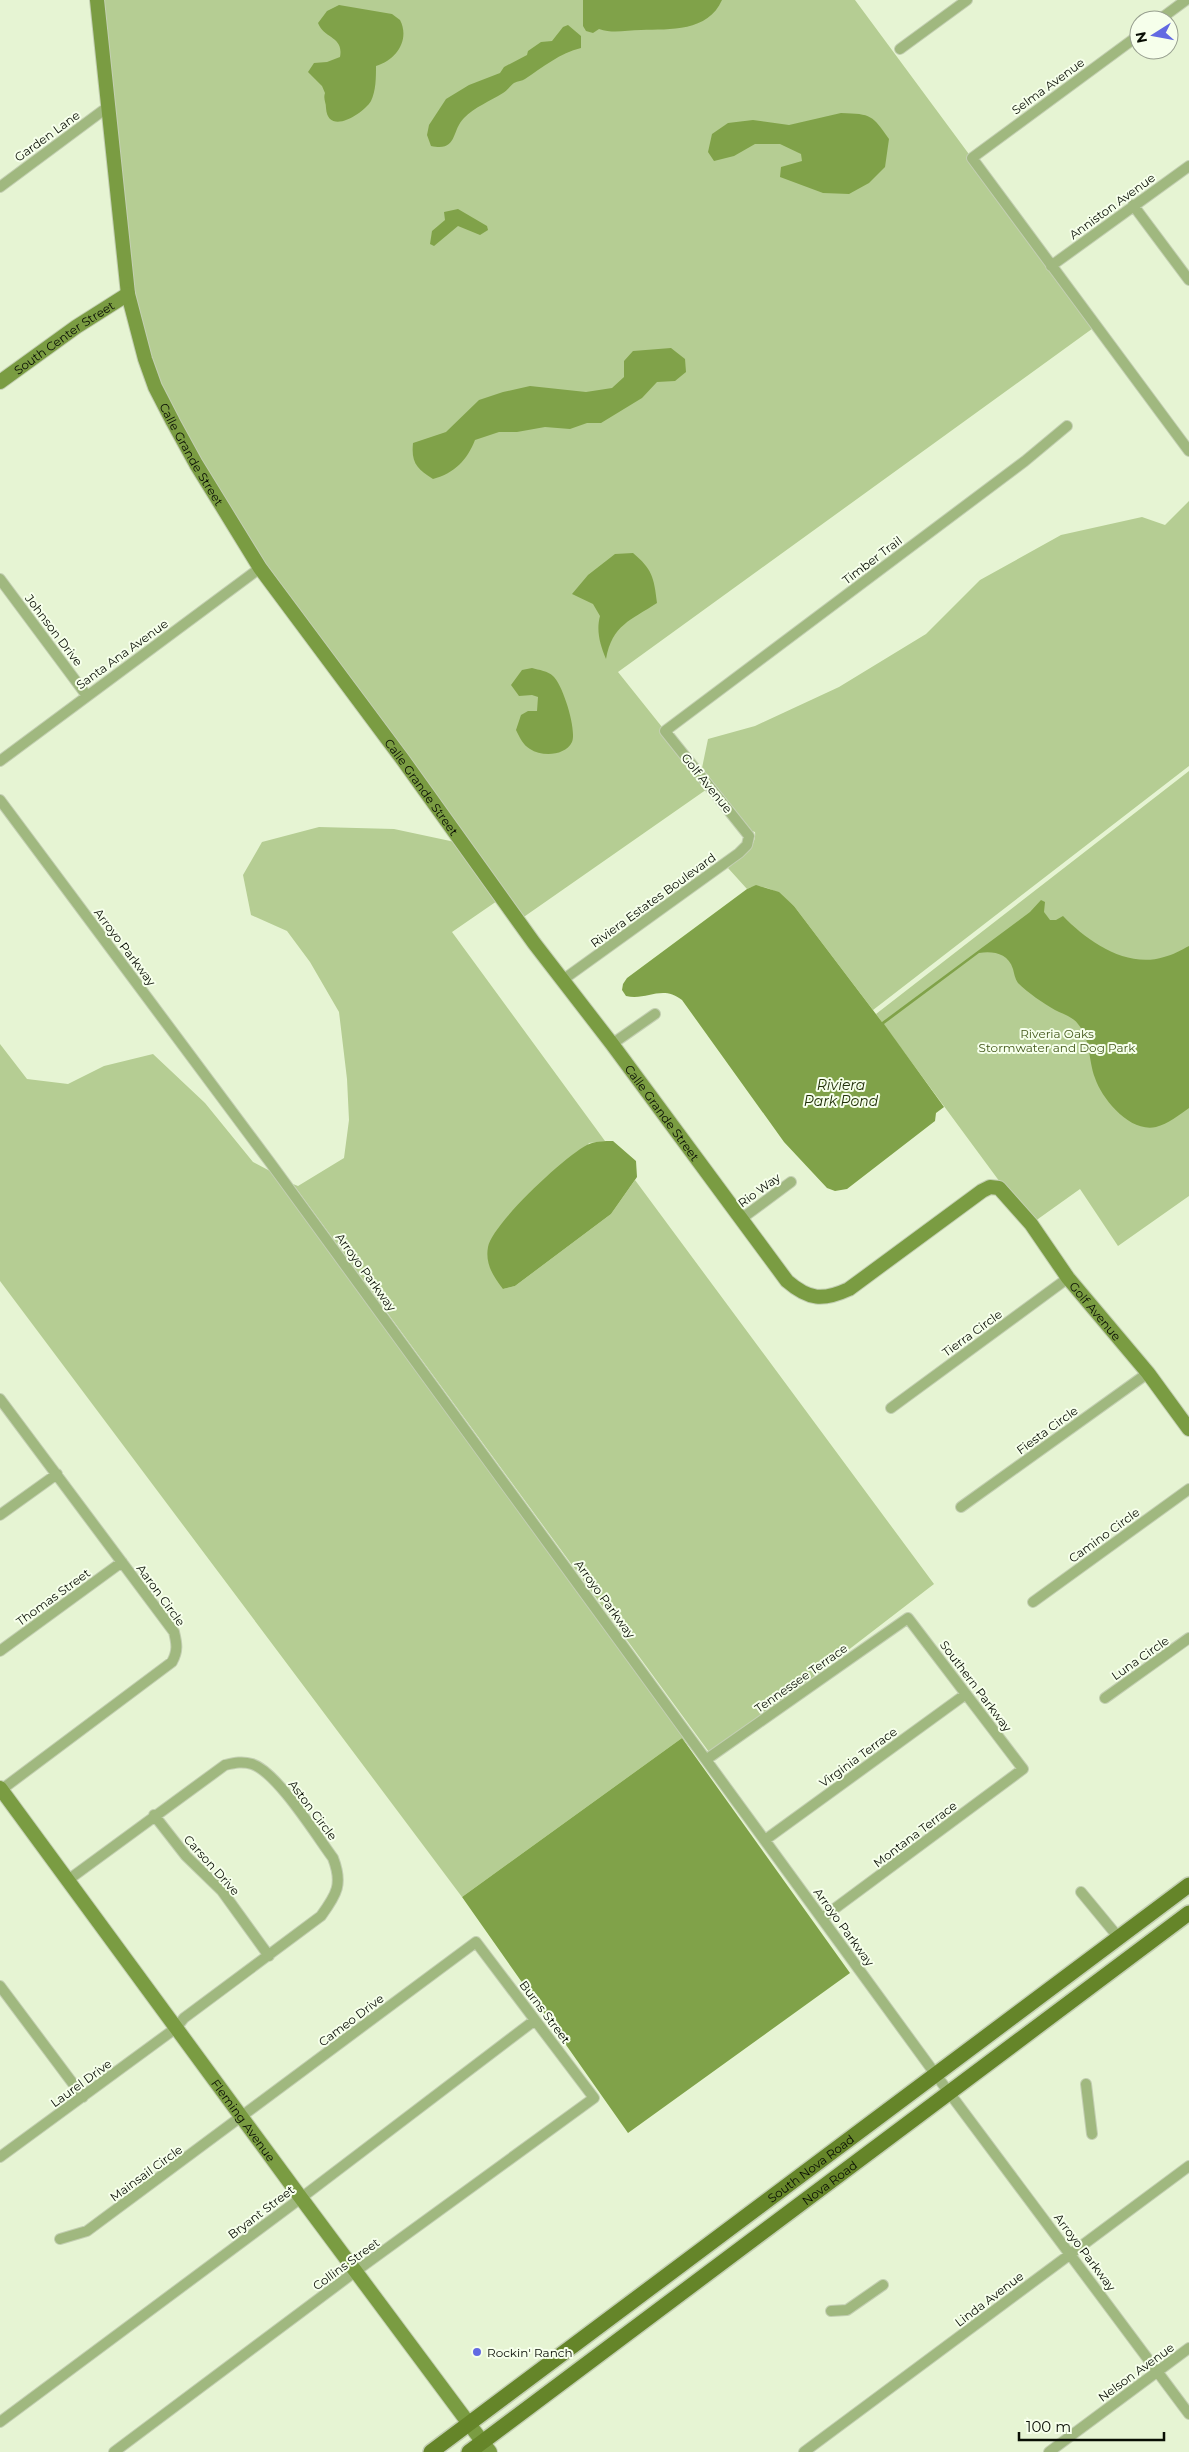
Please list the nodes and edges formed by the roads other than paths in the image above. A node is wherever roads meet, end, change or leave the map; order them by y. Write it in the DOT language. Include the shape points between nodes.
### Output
graph roads {
  1 [pos="96,0"];
  2 [pos="967,0"];
  3 [pos="1186,0"];
  4 [pos="1172,10"];
  5 [pos="1129,42"];
  6 [pos="900,49"];
  7 [pos="109,106"];
  8 [pos="1189,166"];
  9 [pos="0,187"];
  10 [pos="1133,205"];
  11 [pos="1051,266"];
  12 [pos="1189,280"];
  13 [pos="128,294"];
  14 [pos="0,382"];
  15 [pos="1067,426"];
  16 [pos="1189,451"];
  17 [pos="260,568"];
  18 [pos="0,579"];
  19 [pos="87,696"];
  20 [pos="666,731"];
  21 [pos="0,761"];
  22 [pos="0,800"];
  23 [pos="749,836"];
  24 [pos="564,979"];
  25 [pos="654,1014"];
  26 [pos="612,1044"];
  27 [pos="791,1182"];
  28 [pos="1005,1192"];
  29 [pos="741,1219"];
  30 [pos="1068,1278"];
  31 [pos="1148,1373"];
  32 [pos="0,1399"];
  33 [pos="891,1408"];
  34 [pos="1189,1429"];
  35 [pos="57,1474"];
  36 [pos="1189,1489"];
  37 [pos="961,1507"];
  38 [pos="0,1516"];
  39 [pos="122,1562"];
  40 [pos="1033,1602"];
  41 [pos="908,1618"];
  42 [pos="1189,1638"];
  43 [pos="0,1652"];
  44 [pos="966,1694"];
  45 [pos="1105,1698"];
  46 [pos="708,1759"];
  47 [pos="1023,1769"];
  48 [pos="1,1789"];
  49 [pos="154,1815"];
  50 [pos="765,1840"];
  51 [pos="68,1880"];
  52 [pos="1189,1886"];
  53 [pos="1081,1892"];
  54 [pos="1189,1913"];
  55 [pos="822,1918"];
  56 [pos="1120,1937"];
  57 [pos="476,1942"];
  58 [pos="269,1956"];
  59 [pos="1113,1970"];
  60 [pos="0,1986"];
  61 [pos="535,2020"];
  62 [pos="176,2028"];
  63 [pos="936,2075"];
  64 [pos="1086,2084"];
  65 [pos="949,2093"];
  66 [pos="83,2097"];
  67 [pos="594,2098"];
  68 [pos="242,2118"];
  69 [pos="1092,2134"];
  70 [pos="0,2157"];
  71 [pos="1189,2166"];
  72 [pos="783,2189"];
  73 [pos="301,2198"];
  74 [pos="772,2225"];
  75 [pos="60,2239"];
  76 [pos="700,2251"];
  77 [pos="1071,2254"];
  78 [pos="356,2271"];
  79 [pos="692,2285"];
  80 [pos="883,2285"];
  81 [pos="832,2311"];
  82 [pos="1189,2348"];
  83 [pos="1157,2372"];
  84 [pos="1189,2414"];
  85 [pos="0,2422"];
  86 [pos="469,2424"];
  87 [pos="487,2447"];
  88 [pos="114,2452"];
  89 [pos="431,2452"];
  90 [pos="469,2452"];
  91 [pos="804,2452"];
  92 [pos="1049,2452"];
  1 -- 7 [label="street, Calle Grande Street"];
  2 -- 6 [label="street"];
  3 -- 4 [label="street"];
  5 -- 11 [label="street, Selma Avenue" via="972,158"];
  7 -- 9 [label="street, Garden Lane"];
  7 -- 13 [label="street, Calle Grande Street"];
  8 -- 10 [label="street, Anniston Avenue"];
  10 -- 11 [label="street, Anniston Avenue"];
  10 -- 12 [label="street"];
  11 -- 16 [label="street"];
  13 -- 14 [label="street, South Center Street"];
  13 -- 17 [label="street, Calle Grande Street" via="155,387 196,464"];
  15 -- 20 [label="street, Timber Trail"];
  17 -- 19 [label="street, Santa Ana Avenue"];
  17 -- 24 [label="street, Calle Grande Street"];
  18 -- 19 [label="street, Johnson Drive"];
  19 -- 21 [label="street, Santa Ana Avenue"];
  20 -- 23 [label="street, Golf Avenue"];
  22 -- 46 [label="street, Arroyo Parkway"];
  23 -- 24 [label="street, Riviera Estates Boulevard" via="747,845 739,853"];
  24 -- 26 [label="street, Calle Grande Street"];
  25 -- 26 [label="street"];
  26 -- 29 [label="street, Calle Grande Street"];
  27 -- 29 [label="street, Rio Way"];
  28 -- 29 [label="street, Calle Grande Street" via="990,1187 982,1191 849,1289 833,1296 815,1297 800,1292 787,1281"];
  28 -- 30 [label="street, Golf Avenue"];
  30 -- 31 [label="street, Golf Avenue"];
  30 -- 33 [label="street, Tierra Circle"];
  31 -- 34 [label="street, Golf Avenue"];
  31 -- 37 [label="street, Fiesta Circle"];
  32 -- 35 [label="street, Aaron Circle"];
  35 -- 38 [label="street"];
  35 -- 39 [label="street, Aaron Circle"];
  36 -- 40 [label="street, Camino Circle"];
  39 -- 43 [label="street, Thomas Street"];
  39 -- 48 [label="street, Aaron Circle" via="174,1632 177,1653 172,1662"];
  41 -- 44 [label="street, Southern Parkway"];
  41 -- 46 [label="street, Tennessee Terrace"];
  42 -- 45 [label="street, Luna Circle"];
  44 -- 47 [label="street, Southern Parkway"];
  44 -- 50 [label="street, Virginia Terrace"];
  46 -- 50 [label="street, Arroyo Parkway"];
  47 -- 55 [label="street, Montana Terrace"];
  48 -- 51 [label="street, Fleming Avenue"];
  49 -- 51 [label="street, Aston Circle"];
  49 -- 58 [label="street, Carson Drive" via="186,1856 222,1891"];
  49 -- 58 [label="street, Aston Circle" via="225,1765 252,1764 271,1776 333,1858 339,1883 334,1900 321,1916"];
  50 -- 55 [label="street, Arroyo Parkway"];
  51 -- 62 [label="street, Fleming Avenue"];
  52 -- 56 [label="main road, South Nova Road"];
  53 -- 56 [label="street"];
  54 -- 59 [label="main road, Nova Road"];
  55 -- 63 [label="street, Arroyo Parkway"];
  56 -- 59 [label="main road"];
  56 -- 63 [label="main road, South Nova Road"];
  57 -- 61 [label="street, Burns Street"];
  57 -- 68 [label="street, Cameo Drive"];
  58 -- 62 [label="street, Aston Circle" via="184,2018"];
  59 -- 65 [label="main road, Nova Road"];
  60 -- 66 [label="street"];
  61 -- 67 [label="street, Burns Street"];
  61 -- 73 [label="street, Bryant Street"];
  62 -- 66 [label="street, Laurel Drive"];
  62 -- 68 [label="street, Fleming Avenue"];
  63 -- 65 [label="street, Arroyo Parkway"];
  63 -- 72 [label="main road, South Nova Road"];
  64 -- 69 [label="street"];
  65 -- 74 [label="main road, Nova Road"];
  65 -- 77 [label="street, Arroyo Parkway"];
  66 -- 70 [label="street, Laurel Drive"];
  67 -- 78 [label="street, Collins Street"];
  68 -- 73 [label="street, Fleming Avenue"];
  68 -- 75 [label="street, Mainsail Circle" via="87,2232"];
  71 -- 77 [label="street, Linda Avenue"];
  72 -- 74 [label="main road" via="773,2210"];
  72 -- 76 [label="main road, South Nova Road"];
  73 -- 78 [label="street, Fleming Avenue"];
  73 -- 85 [label="street, Bryant Street"];
  74 -- 79 [label="main road, Nova Road"];
  76 -- 79 [label="main road" via="692,2270"];
  76 -- 86 [label="main road, South Nova Road"];
  77 -- 83 [label="street, Arroyo Parkway"];
  77 -- 91 [label="street, Linda Avenue"];
  78 -- 86 [label="street, Fleming Avenue"];
  78 -- 88 [label="street, Collins Street"];
  79 -- 87 [label="main road, Nova Road"];
  80 -- 81 [label="street" via="847,2310"];
  82 -- 83 [label="street, Nelson Avenue"];
  83 -- 84 [label="street, Arroyo Parkway"];
  83 -- 92 [label="street, Nelson Avenue"];
  86 -- 87 [label="street, Fleming Avenue"];
  86 -- 89 [label="main road, South Nova Road"];
  87 -- 90 [label="main road, Nova Road"];
}
